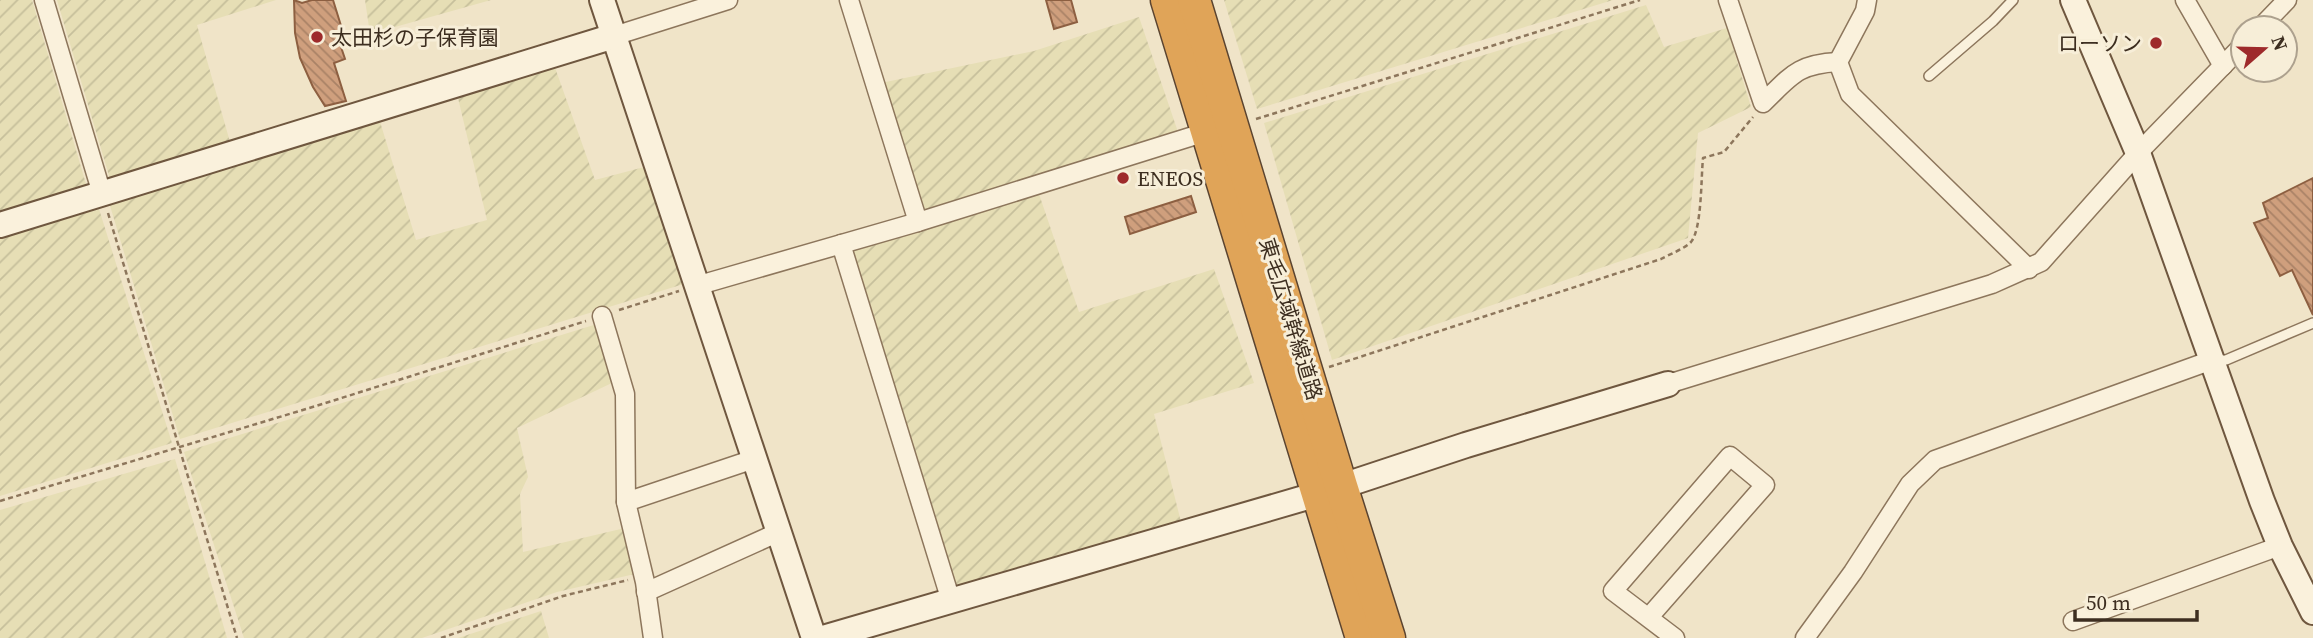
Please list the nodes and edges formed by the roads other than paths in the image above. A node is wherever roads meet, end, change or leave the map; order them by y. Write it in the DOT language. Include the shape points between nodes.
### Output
graph roads {
  1 [pos="44,0"];
  2 [pos="602,0"];
  3 [pos="728,0"];
  4 [pos="849,0"];
  5 [pos="1167,0"];
  6 [pos="1194,0"];
  7 [pos="1728,0"];
  8 [pos="1867,0"];
  9 [pos="2012,0"];
  10 [pos="2073,0"];
  11 [pos="2185,0"];
  12 [pos="2287,0"];
  13 [pos="2274,14"];
  14 [pos="614,36"];
  15 [pos="2229,60"];
  16 [pos="1838,62"];
  17 [pos="2223,66"];
  18 [pos="1929,76"];
  19 [pos="1219,129"];
  20 [pos="2138,153"];
  21 [pos="102,194"];
  22 [pos="918,222"];
  23 [pos="0,225"];
  24 [pos="841,244"];
  25 [pos="2029,269"];
  26 [pos="696,286"];
  27 [pos="602,316"];
  28 [pos="2313,323"];
  29 [pos="2211,360"];
  30 [pos="1668,384"];
  31 [pos="754,459"];
  32 [pos="1329,490"];
  33 [pos="626,502"];
  34 [pos="779,532"];
  35 [pos="2280,546"];
  36 [pos="645,584"];
  37 [pos="951,601"];
  38 [pos="2313,612"];
  39 [pos="1648,617"];
  40 [pos="2073,621"];
  41 [pos="653,638"];
  42 [pos="814,638"];
  43 [pos="823,638"];
  44 [pos="1362,638"];
  45 [pos="1389,638"];
  46 [pos="1675,638"];
  47 [pos="1805,638"];
  1 -- 21 [label="street"];
  2 -- 14 [label="street"];
  3 -- 14 [label="street"];
  4 -- 22 [label="street"];
  5 -- 19 [label="highway, 東毛広域幹線道路"];
  6 -- 19 [label="highway, 東毛広域幹線道路"];
  7 -- 16 [label="street" via="1763,103 1794,72 1812,63"];
  8 -- 16 [label="street"];
  9 -- 18 [label="lane"];
  10 -- 20 [label="street"];
  11 -- 17 [label="street"];
  12 -- 13 [label="street"];
  14 -- 21 [label="street"];
  14 -- 26 [label="street"];
  15 -- 17 [label="street"];
  16 -- 25 [label="street" via="1850,94"];
  17 -- 20 [label="street"];
  19 -- 22 [label="street"];
  19 -- 32 [label="highway, 東毛広域幹線道路"];
  19 -- 32 [label="highway, 東毛広域幹線道路" via="1307,374"];
  20 -- 25 [label="street" via="2041,262"];
  20 -- 29 [label="street"];
  21 -- 23 [label="street"];
  22 -- 24 [label="street"];
  24 -- 26 [label="street"];
  24 -- 37 [label="street"];
  25 -- 30 [label="street"];
  26 -- 31 [label="street"];
  27 -- 33 [label="street" via="625,394"];
  28 -- 29 [label="lane" via="2226,360"];
  29 -- 35 [label="street"];
  29 -- 47 [label="street" via="1935,460 1910,484"];
  30 -- 32 [label="street"];
  31 -- 33 [label="street"];
  31 -- 34 [label="street"];
  32 -- 37 [label="street"];
  32 -- 44 [label="highway, 東毛広域幹線道路"];
  32 -- 45 [label="highway, 東毛広域幹線道路"];
  33 -- 36 [label="street"];
  34 -- 36 [label="street"];
  34 -- 42 [label="street"];
  35 -- 38 [label="street"];
  35 -- 40 [label="street"];
  36 -- 41 [label="street"];
  37 -- 43 [label="street"];
  39 -- 39 [label="street" via="1614,591 1730,456 1765,485"];
  39 -- 46 [label="street"];
}
